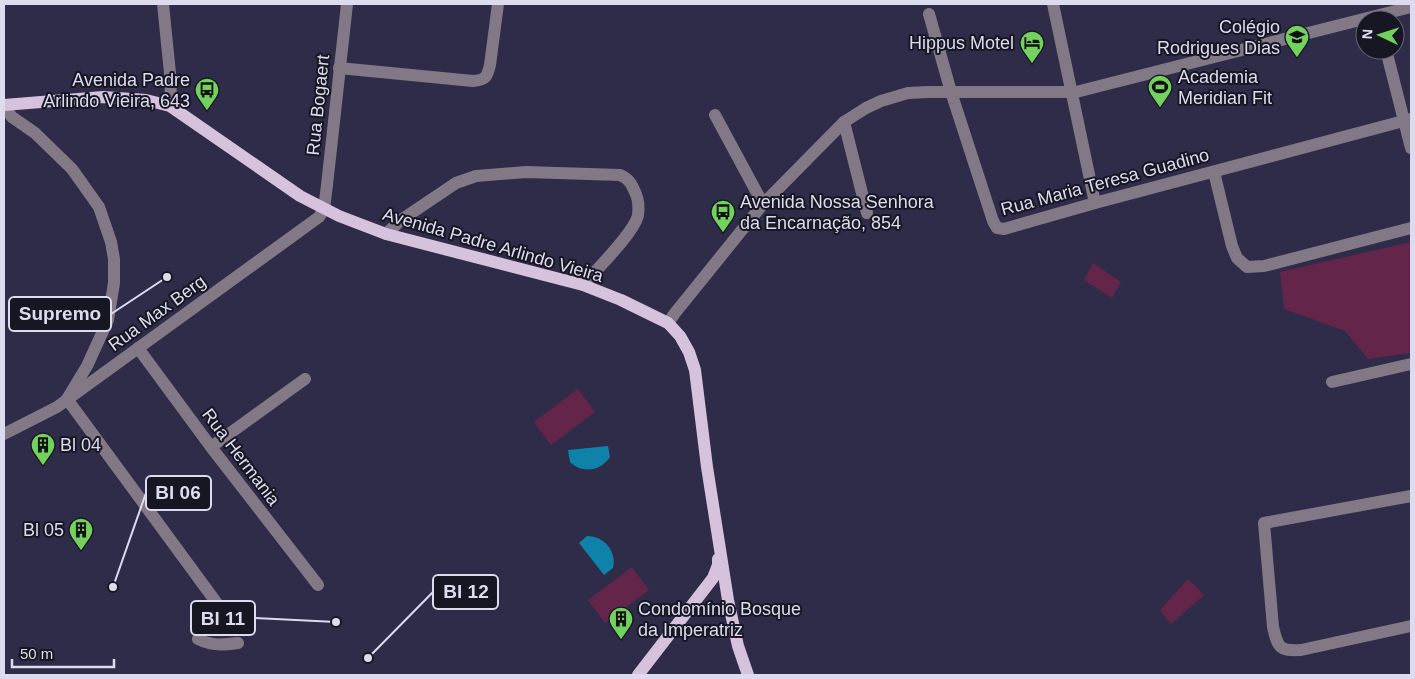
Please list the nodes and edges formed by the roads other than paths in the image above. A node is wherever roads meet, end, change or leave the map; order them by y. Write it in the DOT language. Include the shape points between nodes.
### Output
graph roads {
  1 [pos="164,4"];
  2 [pos="347,4"];
  3 [pos="498,4"];
  4 [pos="1053,4"];
  5 [pos="929,14"];
  6 [pos="1355,24"];
  7 [pos="1389,60"];
  8 [pos="340,68"];
  9 [pos="950,92"];
  10 [pos="1071,93"];
  11 [pos="4,106"];
  12 [pos="170,106"];
  13 [pos="715,115"];
  14 [pos="1408,120"];
  15 [pos="844,122"];
  16 [pos="1411,148"];
  17 [pos="1214,172"];
  18 [pos="1095,203"];
  19 [pos="763,204"];
  20 [pos="324,209"];
  21 [pos="867,213"];
  22 [pos="1411,228"];
  23 [pos="386,234"];
  24 [pos="583,285"];
  25 [pos="668,323"];
  26 [pos="138,348"];
  27 [pos="1411,364"];
  28 [pos="305,379"];
  29 [pos="1332,382"];
  30 [pos="67,399"];
  31 [pos="4,434"];
  32 [pos="211,447"];
  33 [pos="1411,496"];
  34 [pos="719,546"];
  35 [pos="713,578"];
  36 [pos="318,585"];
  37 [pos="728,600"];
  38 [pos="227,617"];
  39 [pos="1411,626"];
  40 [pos="198,639"];
  41 [pos="238,643"];
  42 [pos="638,675"];
  43 [pos="748,675"];
  1 -- 12 [label="street"];
  2 -- 8 [label="street, Rua Bogaert"];
  3 -- 8 [label="street" via="490,66 482,80"];
  4 -- 10 [label="street"];
  5 -- 9 [label="street, Rua Maria Teresa Guadino"];
  6 -- 10 [label="street"];
  7 -- 14 [label="street"];
  8 -- 20 [label="street, Rua Bogaert"];
  9 -- 10 [label="street"];
  9 -- 15 [label="street" via="908,94 888,99"];
  9 -- 18 [label="street, Rua Maria Teresa Guadino" via="997,228 1004,229"];
  10 -- 18 [label="street"];
  11 -- 12 [label="main road, Avenida Padre Arlindo Vieira" via="102,97 146,100"];
  11 -- 30 [label="street" via="12,117 35,133 72,169 99,207 111,242 114,283 108,320 87,366"];
  12 -- 20 [label="main road, Avenida Padre Arlindo Vieira" via="300,196"];
  13 -- 19 [label="street"];
  14 -- 16 [label="street"];
  14 -- 17 [label="street, Rua Maria Teresa Guadino"];
  15 -- 19 [label="street"];
  15 -- 21 [label="street"];
  17 -- 18 [label="street, Rua Maria Teresa Guadino"];
  17 -- 22 [label="street" via="1232,246 1237,258 1247,267 1264,266"];
  19 -- 25 [label="street"];
  20 -- 23 [label="main road, Avenida Padre Arlindo Vieira"];
  20 -- 26 [label="street, Rua Max Berg" via="320,217"];
  23 -- 24 [label="main road, Avenida Padre Arlindo Vieira"];
  23 -- 24 [label="street" via="401,220 456,184 476,176 526,172 620,175 632,184 638,198 638,215 632,229"];
  24 -- 25 [label="main road, Avenida Padre Arlindo Vieira"];
  25 -- 34 [label="main road, Avenida Padre Arlindo Vieira" via="680,336 695,370"];
  26 -- 30 [label="street, Rua Max Berg"];
  26 -- 32 [label="street, Rua Hermania"];
  27 -- 29 [label="street"];
  28 -- 32 [label="street"];
  30 -- 31 [label="street, Rua Max Berg"];
  30 -- 38 [label="street"];
  32 -- 36 [label="street, Rua Hermania"];
  33 -- 39 [label="street" via="1264,522 1273,627 1281,648 1301,650"];
  34 -- 35 [label="main road" via="718,565"];
  34 -- 37 [label="main road, Avenida Padre Arlindo Vieira"];
  35 -- 37 [label="main road"];
  35 -- 42 [label="main road"];
  37 -- 43 [label="main road, Avenida Padre Arlindo Vieira"];
  40 -- 41 [label="street" via="216,645"];
}
